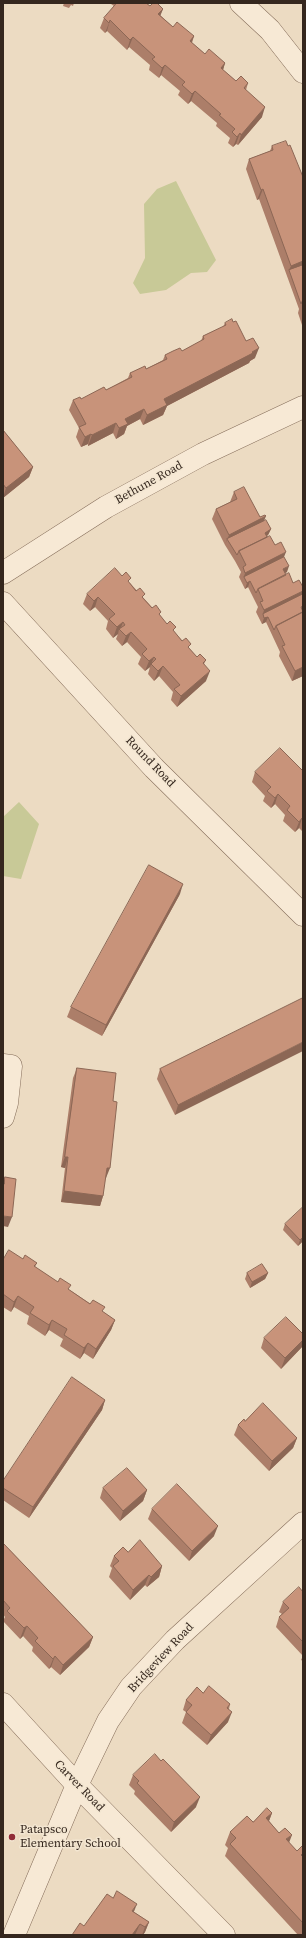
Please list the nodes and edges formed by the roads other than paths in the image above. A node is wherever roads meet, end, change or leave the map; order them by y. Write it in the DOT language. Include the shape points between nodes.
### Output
graph roads {
  1 [pos="241,3"];
  2 [pos="303,72"];
  3 [pos="303,406"];
  4 [pos="3,573"];
  5 [pos="3,603"];
  6 [pos="303,915"];
  7 [pos="3,1065"];
  8 [pos="3,1117"];
  9 [pos="303,1523"];
  10 [pos="3,1704"];
  11 [pos="78,1785"];
  12 [pos="14,1935"];
  13 [pos="224,1935"];
  1 -- 2 [label="street" via="270,30"];
  3 -- 4 [label="street, Bethune Road" via="203,454 106,507"];
  5 -- 6 [label="street, Round Road" via="154,768"];
  7 -- 8 [label="street" via="11,1066"];
  9 -- 11 [label="street, Bridgeview Road" via="175,1640 131,1687 108,1721"];
  10 -- 11 [label="street, Carver Road"];
  11 -- 12 [label="street, Bridgeview Road"];
  11 -- 13 [label="street, Carver Road"];
}
